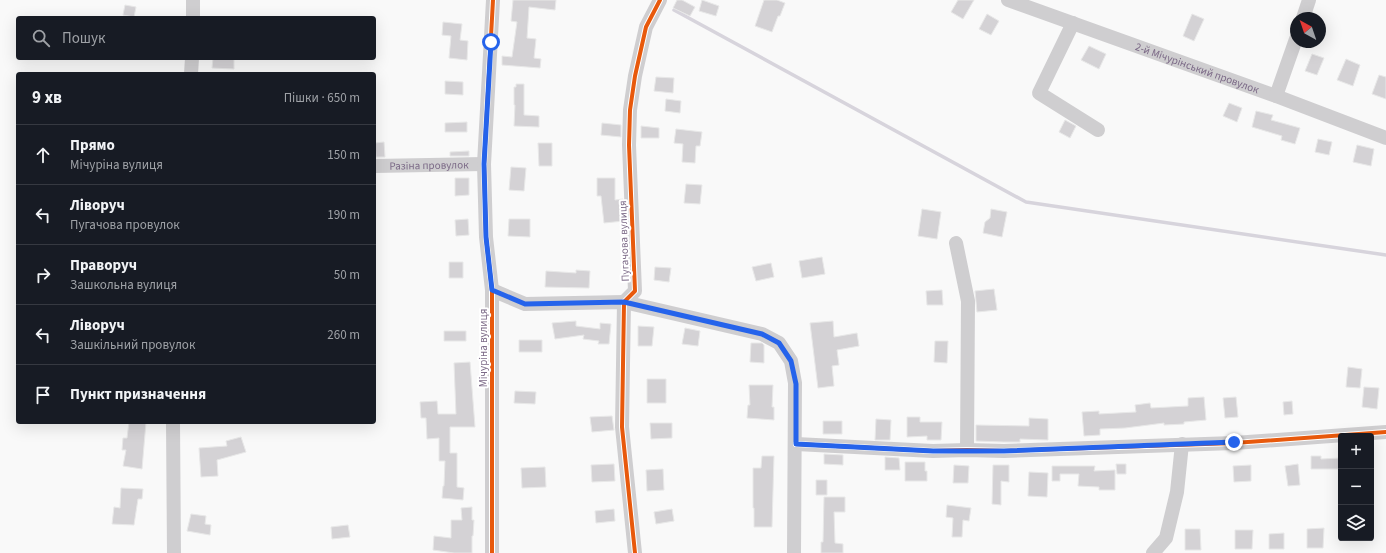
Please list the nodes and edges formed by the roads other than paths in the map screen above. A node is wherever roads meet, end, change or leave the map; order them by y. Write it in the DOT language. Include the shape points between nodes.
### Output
graph roads {
  1 [pos="193,0"];
  2 [pos="493,0"];
  3 [pos="660,0"];
  4 [pos="1008,0"];
  5 [pos="1309,0"];
  6 [pos="1305,12"];
  7 [pos="192,16"];
  8 [pos="1073,23"];
  9 [pos="1293,48"];
  10 [pos="192,60"];
  11 [pos="191,72"];
  12 [pos="1276,96"];
  13 [pos="1098,130"];
  14 [pos="1386,138"];
  15 [pos="484,164"];
  16 [pos="376,166"];
  17 [pos="956,243"];
  18 [pos="492,290"];
  19 [pos="624,302"];
  20 [pos="173,424"];
  21 [pos="1386,432"];
  22 [pos="796,444"];
  23 [pos="1182,444"];
  24 [pos="967,450"];
  25 [pos="174,553"];
  26 [pos="492,553"];
  27 [pos="635,553"];
  28 [pos="794,553"];
  29 [pos="1153,553"];
  1 -- 7 [label="street"];
  2 -- 15 [label="street, Мічуріна вулиця"];
  3 -- 19 [label="street, Пугачова вулиця" via="646,27 630,110 635,291"];
  4 -- 8 [label="street, 2-й Мічурінський провулок"];
  5 -- 6 [label="street"];
  8 -- 12 [label="street, 2-й Мічурінський провулок"];
  8 -- 13 [label="street" via="1039,93"];
  9 -- 12 [label="street"];
  10 -- 11 [label="street"];
  12 -- 14 [label="street, 2-й Мічурінський провулок"];
  15 -- 16 [label="street, Разіна провулок"];
  15 -- 18 [label="street, Мічуріна вулиця" via="486,237"];
  17 -- 24 [label="street" via="968,301"];
  18 -- 19 [label="street" via="525,304"];
  18 -- 26 [label="street, Мічуріна вулиця"];
  19 -- 22 [label="street" via="762,334 779,343 791,361 796,384"];
  19 -- 27 [label="street" via="622,427"];
  20 -- 25 [label="street"];
  21 -- 23 [label="street"];
  22 -- 24 [label="street" via="933,451"];
  22 -- 28 [label="street"];
  23 -- 24 [label="street" via="1004,451"];
  23 -- 29 [label="street" via="1177,492 1166,538"];
}
